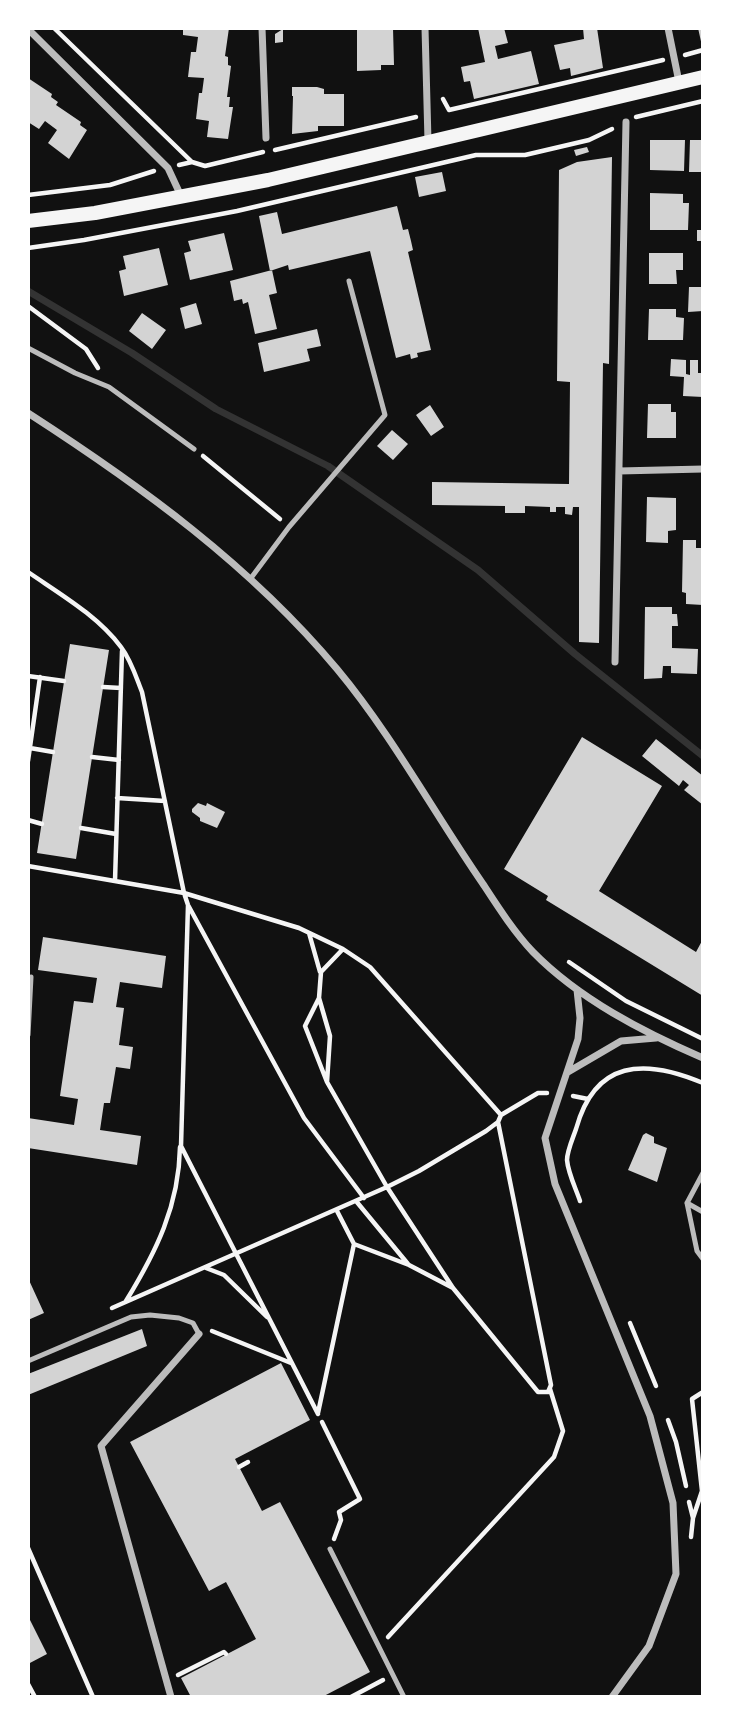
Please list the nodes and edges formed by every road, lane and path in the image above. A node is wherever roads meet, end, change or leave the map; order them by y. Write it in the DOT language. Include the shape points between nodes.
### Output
graph roads {
  1 [pos="262,28"];
  2 [pos="425,28"];
  3 [pos="668,28"];
  4 [pos="28,29"];
  5 [pos="657,61"];
  6 [pos="703,77"];
  7 [pos="679,83"];
  8 [pos="442,92"];
  9 [pos="703,101"];
  10 [pos="449,110"];
  11 [pos="428,114"];
  12 [pos="626,122"];
  13 [pos="454,135"];
  14 [pos="266,138"];
  15 [pos="428,141"];
  16 [pos="461,159"];
  17 [pos="192,162"];
  18 [pos="181,196"];
  19 [pos="28,221"];
  20 [pos="28,248"];
  21 [pos="349,282"];
  22 [pos="28,306"];
  23 [pos="28,348"];
  24 [pos="109,387"];
  25 [pos="28,413"];
  26 [pos="194,449"];
  27 [pos="703,469"];
  28 [pos="619,471"];
  29 [pos="289,527"];
  30 [pos="28,572"];
  31 [pos="251,578"];
  32 [pos="122,648"];
  33 [pos="615,662"];
  34 [pos="28,676"];
  35 [pos="40,677"];
  36 [pos="64,681"];
  37 [pos="103,687"];
  38 [pos="121,688"];
  39 [pos="29,748"];
  40 [pos="53,752"];
  41 [pos="92,757"];
  42 [pos="119,760"];
  43 [pos="28,761"];
  44 [pos="117,798"];
  45 [pos="165,801"];
  46 [pos="28,820"];
  47 [pos="42,824"];
  48 [pos="81,828"];
  49 [pos="116,834"];
  50 [pos="28,866"];
  51 [pos="115,881"];
  52 [pos="184,893"];
  53 [pos="188,905"];
  54 [pos="309,933"];
  55 [pos="343,950"];
  56 [pos="560,954"];
  57 [pos="321,972"];
  58 [pos="32,977"];
  59 [pos="578,990"];
  60 [pos="319,998"];
  61 [pos="28,1035"];
  62 [pos="658,1038"];
  63 [pos="703,1039"];
  64 [pos="703,1058"];
  65 [pos="568,1072"];
  66 [pos="327,1082"];
  67 [pos="703,1083"];
  68 [pos="559,1094"];
  69 [pos="501,1115"];
  70 [pos="498,1122"];
  71 [pos="180,1146"];
  72 [pos="703,1174"];
  73 [pos="387,1187"];
  74 [pos="364,1198"];
  75 [pos="356,1201"];
  76 [pos="687,1203"];
  77 [pos="581,1205"];
  78 [pos="337,1211"];
  79 [pos="703,1212"];
  80 [pos="354,1244"];
  81 [pos="236,1254"];
  82 [pos="703,1259"];
  83 [pos="409,1265"];
  84 [pos="206,1267"];
  85 [pos="453,1288"];
  86 [pos="125,1302"];
  87 [pos="625,1311"];
  88 [pos="101,1313"];
  89 [pos="270,1320"];
  90 [pos="193,1323"];
  91 [pos="199,1334"];
  92 [pos="28,1361"];
  93 [pos="292,1364"];
  94 [pos="550,1388"];
  95 [pos="703,1392"];
  96 [pos="659,1396"];
  97 [pos="668,1419"];
  98 [pos="323,1422"];
  99 [pos="248,1462"];
  100 [pos="239,1467"];
  101 [pos="28,1548"];
  102 [pos="330,1549"];
  103 [pos="378,1648"];
  104 [pos="226,1654"];
  105 [pos="393,1675"];
  106 [pos="166,1681"];
  107 [pos="28,1684"];
  108 [pos="35,1697"];
  109 [pos="93,1697"];
  110 [pos="170,1697"];
  111 [pos="351,1697"];
  112 [pos="404,1697"];
  113 [pos="611,1697"];
  1 -- 14 [label="street"];
  2 -- 11 [label="street"];
  3 -- 7 [label="street"];
  4 -- 18 [label="street" via="168,168"];
  5 -- 10 [label="path"];
  6 -- 7 [label="main road"];
  7 -- 13 [label="main road"];
  8 -- 10 [label="path"];
  9 -- 12 [label="path"];
  10 -- 11 [label="path"];
  10 -- 13 [label="path"];
  11 -- 15 [label="street"];
  11 -- 17 [label="path" via="205,166"];
  12 -- 16 [label="path" via="589,140 525,155"];
  12 -- 28 [label="street"];
  13 -- 15 [label="main road"];
  13 -- 16 [label="path"];
  15 -- 18 [label="main road"];
  16 -- 20 [label="path" via="237,211"];
  18 -- 19 [label="main road"];
  21 -- 29 [label="lane" via="385,415"];
  22 -- 24 [label="path" via="86,349"];
  23 -- 24 [label="lane"];
  24 -- 26 [label="lane"];
  25 -- 31 [label="street" via="162,505"];
  26 -- 29 [label="path"];
  27 -- 28 [label="street"];
  28 -- 33 [label="street"];
  29 -- 31 [label="lane"];
  30 -- 32 [label="path" via="104,628"];
  31 -- 59 [label="street" via="362,701 532,951"];
  32 -- 38 [label="path"];
  32 -- 45 [label="path" via="142,692"];
  34 -- 35 [label="path"];
  35 -- 36 [label="path"];
  35 -- 39 [label="path"];
  37 -- 38 [label="path"];
  38 -- 42 [label="path"];
  39 -- 40 [label="path"];
  39 -- 43 [label="path"];
  41 -- 42 [label="path"];
  42 -- 44 [label="path"];
  44 -- 45 [label="path"];
  44 -- 49 [label="path"];
  45 -- 52 [label="path"];
  46 -- 47 [label="path"];
  48 -- 49 [label="path"];
  49 -- 51 [label="path"];
  50 -- 51 [label="path"];
  51 -- 52 [label="path"];
  52 -- 53 [label="path"];
  52 -- 54 [label="path"];
  53 -- 71 [label="path"];
  53 -- 74 [label="path" via="297,1107"];
  54 -- 55 [label="path"];
  54 -- 57 [label="path"];
  55 -- 57 [label="path"];
  55 -- 69 [label="path" via="370,967"];
  56 -- 63 [label="path" via="626,1001"];
  57 -- 60 [label="path"];
  58 -- 61 [label="lane"];
  59 -- 62 [label="street"];
  59 -- 65 [label="street" via="578,1039"];
  60 -- 66 [label="path" via="330,1036"];
  60 -- 66 [label="path" via="304,1026"];
  62 -- 64 [label="street"];
  62 -- 65 [label="street" via="621,1041"];
  65 -- 68 [label="street"];
  66 -- 73 [label="path"];
  67 -- 77 [label="path" via="654,1068 627,1068 605,1079 582,1106 567,1160"];
  68 -- 69 [label="path" via="538,1093"];
  68 -- 113 [label="street" via="545,1138 555,1184 650,1416 673,1503 676,1574 649,1646"];
  69 -- 70 [label="path"];
  70 -- 73 [label="path"];
  70 -- 94 [label="path"];
  71 -- 81 [label="path"];
  71 -- 86 [label="path" via="180,1178 166,1226"];
  72 -- 76 [label="lane"];
  73 -- 74 [label="path"];
  73 -- 85 [label="path"];
  74 -- 75 [label="path"];
  75 -- 78 [label="path"];
  75 -- 83 [label="path"];
  76 -- 79 [label="lane"];
  76 -- 82 [label="lane" via="697,1251"];
  78 -- 80 [label="path"];
  78 -- 81 [label="path"];
  80 -- 83 [label="path"];
  80 -- 93 [label="path" via="318,1414"];
  81 -- 84 [label="path"];
  81 -- 89 [label="path"];
  83 -- 85 [label="path"];
  84 -- 86 [label="path"];
  84 -- 89 [label="path" via="224,1275"];
  85 -- 94 [label="path" via="538,1392"];
  86 -- 88 [label="path"];
  87 -- 96 [label="path"];
  89 -- 93 [label="path"];
  90 -- 91 [label="lane"];
  90 -- 92 [label="lane" via="150,1315 131,1317"];
  90 -- 93 [label="path"];
  91 -- 106 [label="street" via="101,1446"];
  94 -- 103 [label="path" via="563,1431 554,1457"];
  95 -- 97 [label="path" via="692,1399 702,1492 693,1518"];
  98 -- 102 [label="path" via="360,1499 339,1512 341,1520"];
  99 -- 100 [label="path"];
  101 -- 109 [label="path"];
  102 -- 103 [label="lane"];
  103 -- 105 [label="lane"];
  104 -- 106 [label="path"];
  105 -- 111 [label="path"];
  105 -- 112 [label="lane"];
  106 -- 110 [label="street"];
  107 -- 108 [label="path"];
}
